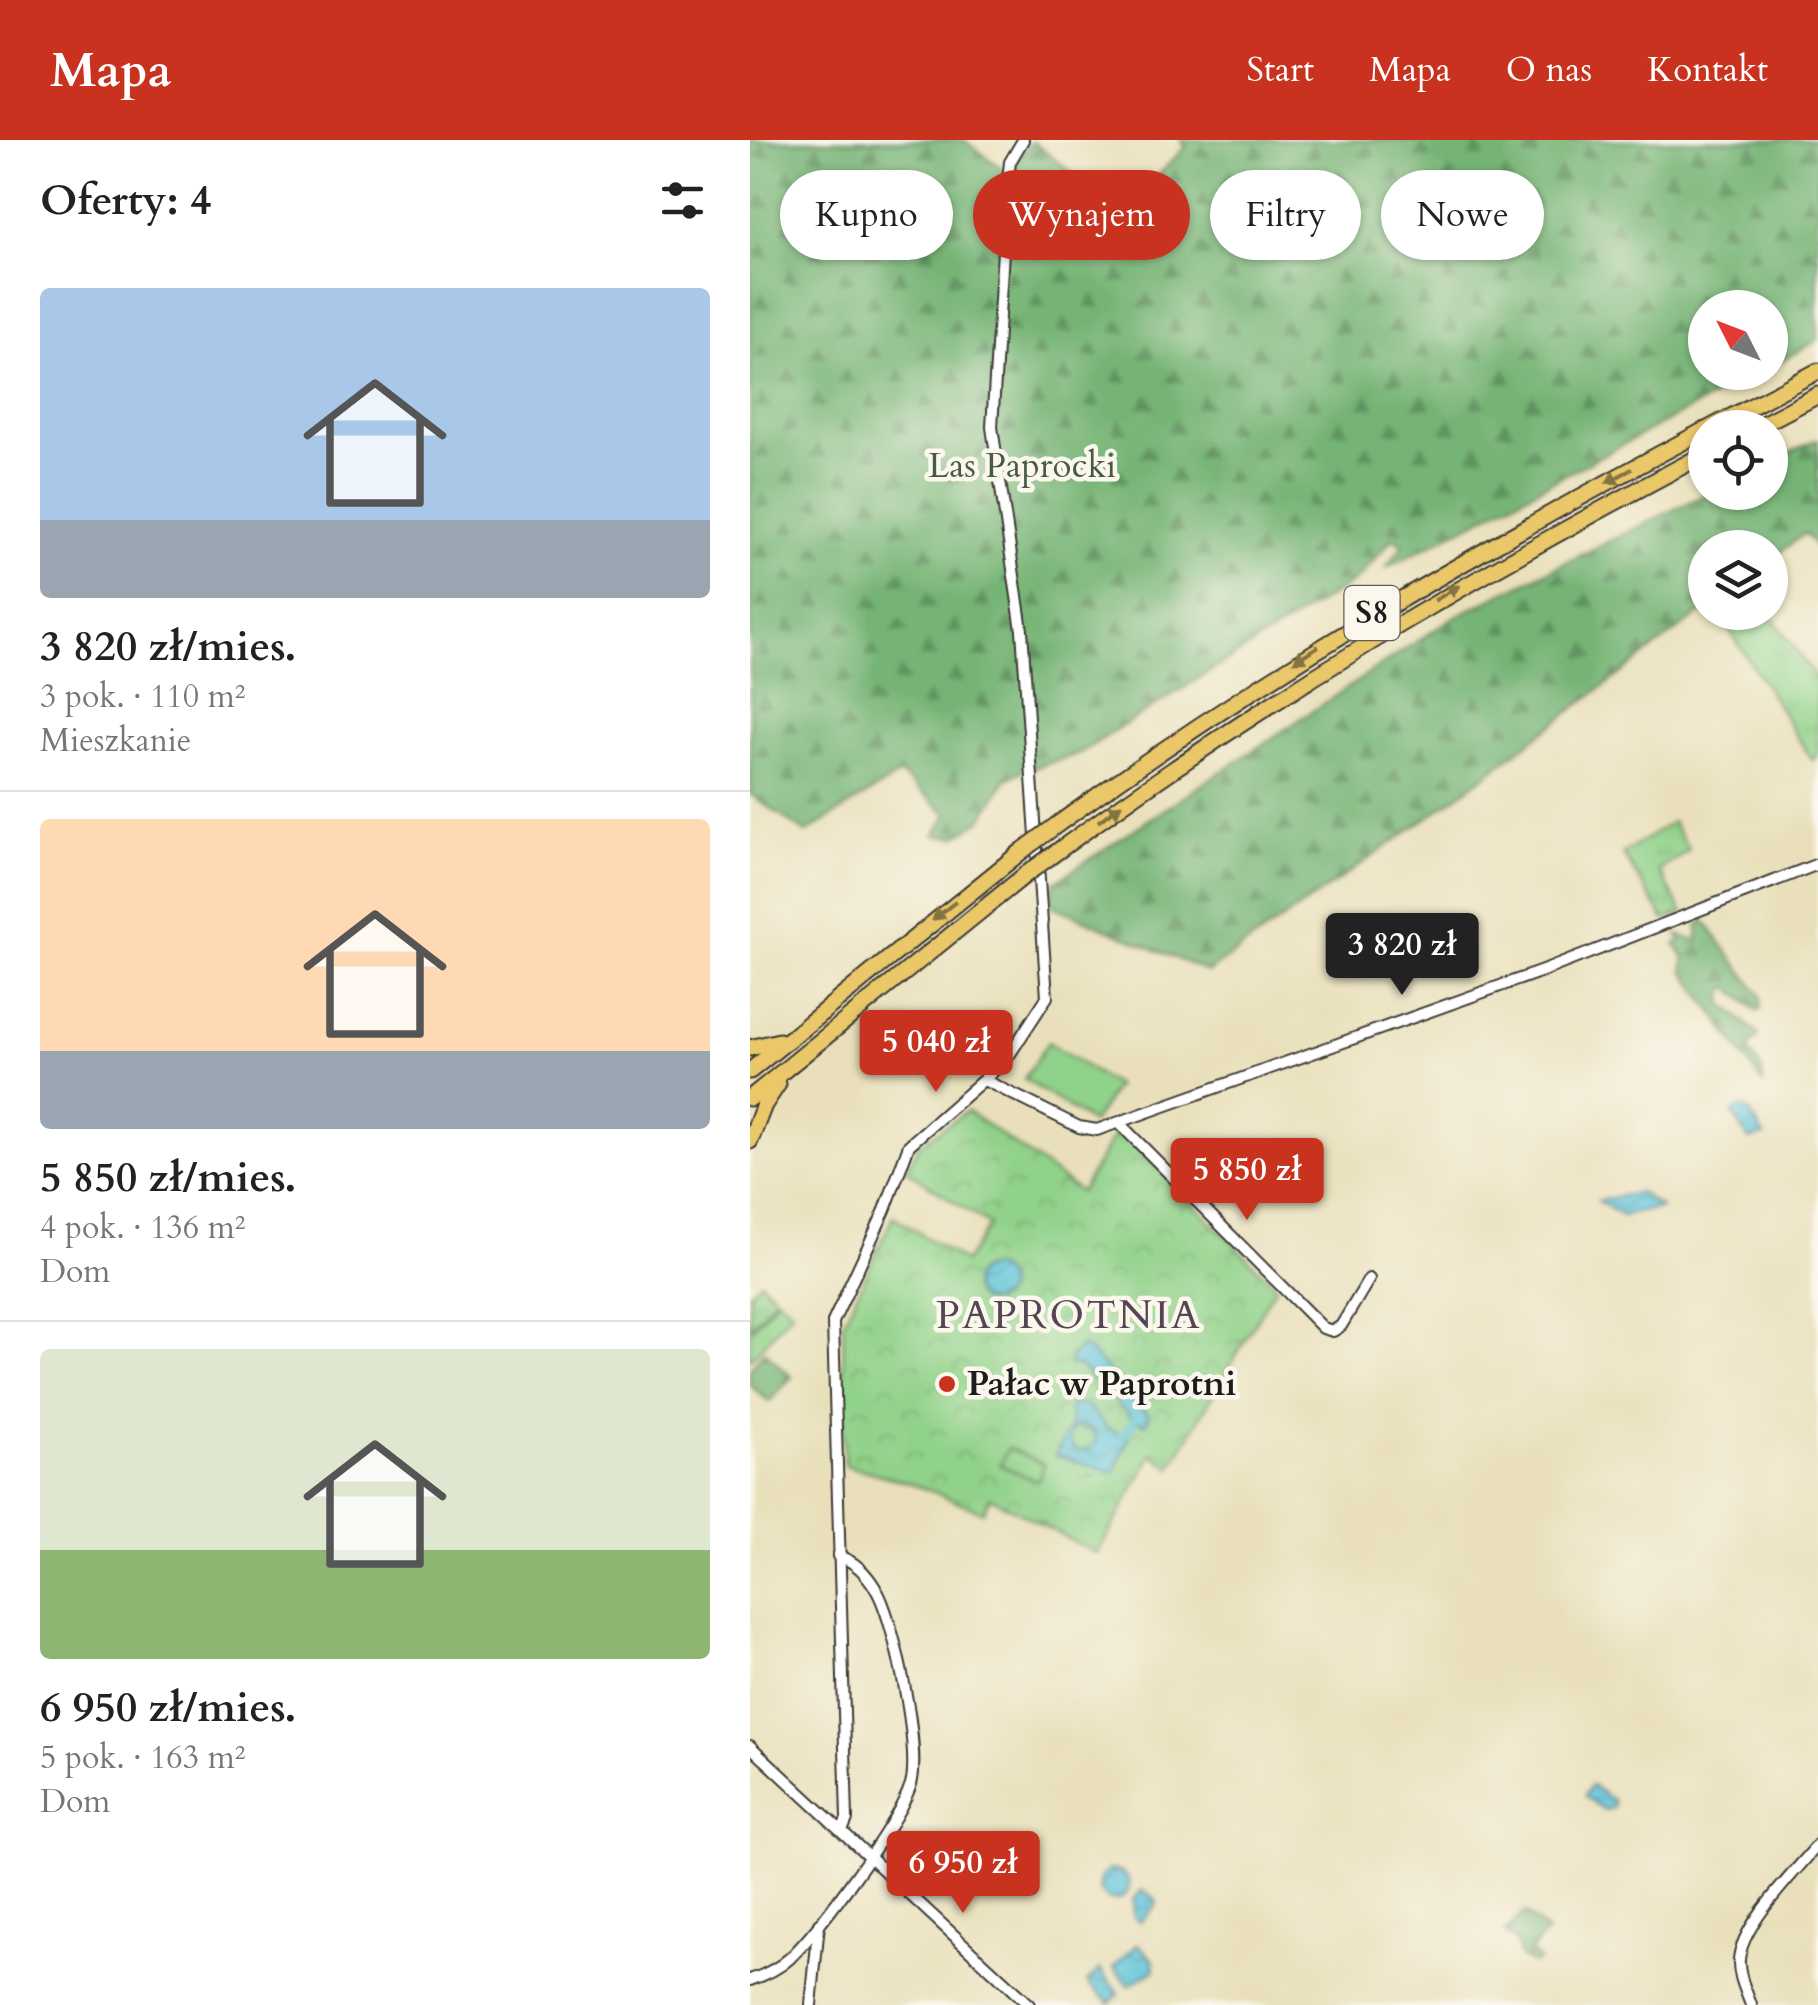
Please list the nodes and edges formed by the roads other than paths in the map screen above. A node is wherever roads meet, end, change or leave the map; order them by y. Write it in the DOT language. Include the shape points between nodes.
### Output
graph roads {
  1 [pos="1004,140"];
  2 [pos="1020,144"];
  3 [pos="1818,371"];
  4 [pos="1818,394"];
  5 [pos="1744,410"];
  6 [pos="1788,410"];
  7 [pos="1688,440"];
  8 [pos="1688,463"];
  9 [pos="1818,864"];
  10 [pos="792,1036"];
  11 [pos="811,1047"];
  12 [pos="750,1048"];
  13 [pos="750,1071"];
  14 [pos="986,1081"];
  15 [pos="750,1098"];
  16 [pos="1118,1123"];
  17 [pos="750,1141"];
  18 [pos="1369,1279"];
  19 [pos="838,1556"];
  20 [pos="750,1746"];
  21 [pos="842,1831"];
  22 [pos="1818,1844"];
  23 [pos="869,1856"];
  24 [pos="820,1923"];
  25 [pos="750,1980"];
  26 [pos="811,2005"];
  27 [pos="1030,2005"];
  28 [pos="1751,2005"];
  1 -- 2 [label="street"];
  2 -- 14 [label="street" via="1007,188 992,427 1022,630 1048,990 1028,1031"];
  3 -- 5 [label="highway, S8"];
  4 -- 6 [label="highway"];
  7 -- 10 [label="highway, S8, one-way, bridge" via="1494,542 1212,715 1022,851"];
  11 -- 8 [label="highway, S8, one-way, bridge" via="1024,875 1226,731 1466,582"];
  9 -- 16 [label="street"];
  10 -- 12 [label="highway"];
  10 -- 13 [label="highway, S8"];
  11 -- 15 [label="highway, S8"];
  11 -- 17 [label="highway" via="772,1091"];
  14 -- 16 [label="street" via="1079,1127"];
  14 -- 19 [label="street" via="909,1145 834,1322"];
  16 -- 18 [label="street" via="1323,1328 1333,1332 1341,1326"];
  19 -- 21 [label="street" via="847,1819"];
  19 -- 23 [label="street" via="865,1574 879,1594 916,1750 906,1796"];
  20 -- 21 [label="street"];
  21 -- 23 [label="street"];
  22 -- 28 [label="street" via="1741,1948 1738,1963"];
  23 -- 24 [label="street"];
  23 -- 27 [label="street"];
  24 -- 25 [label="street" via="784,1962"];
  24 -- 26 [label="street"];
}
